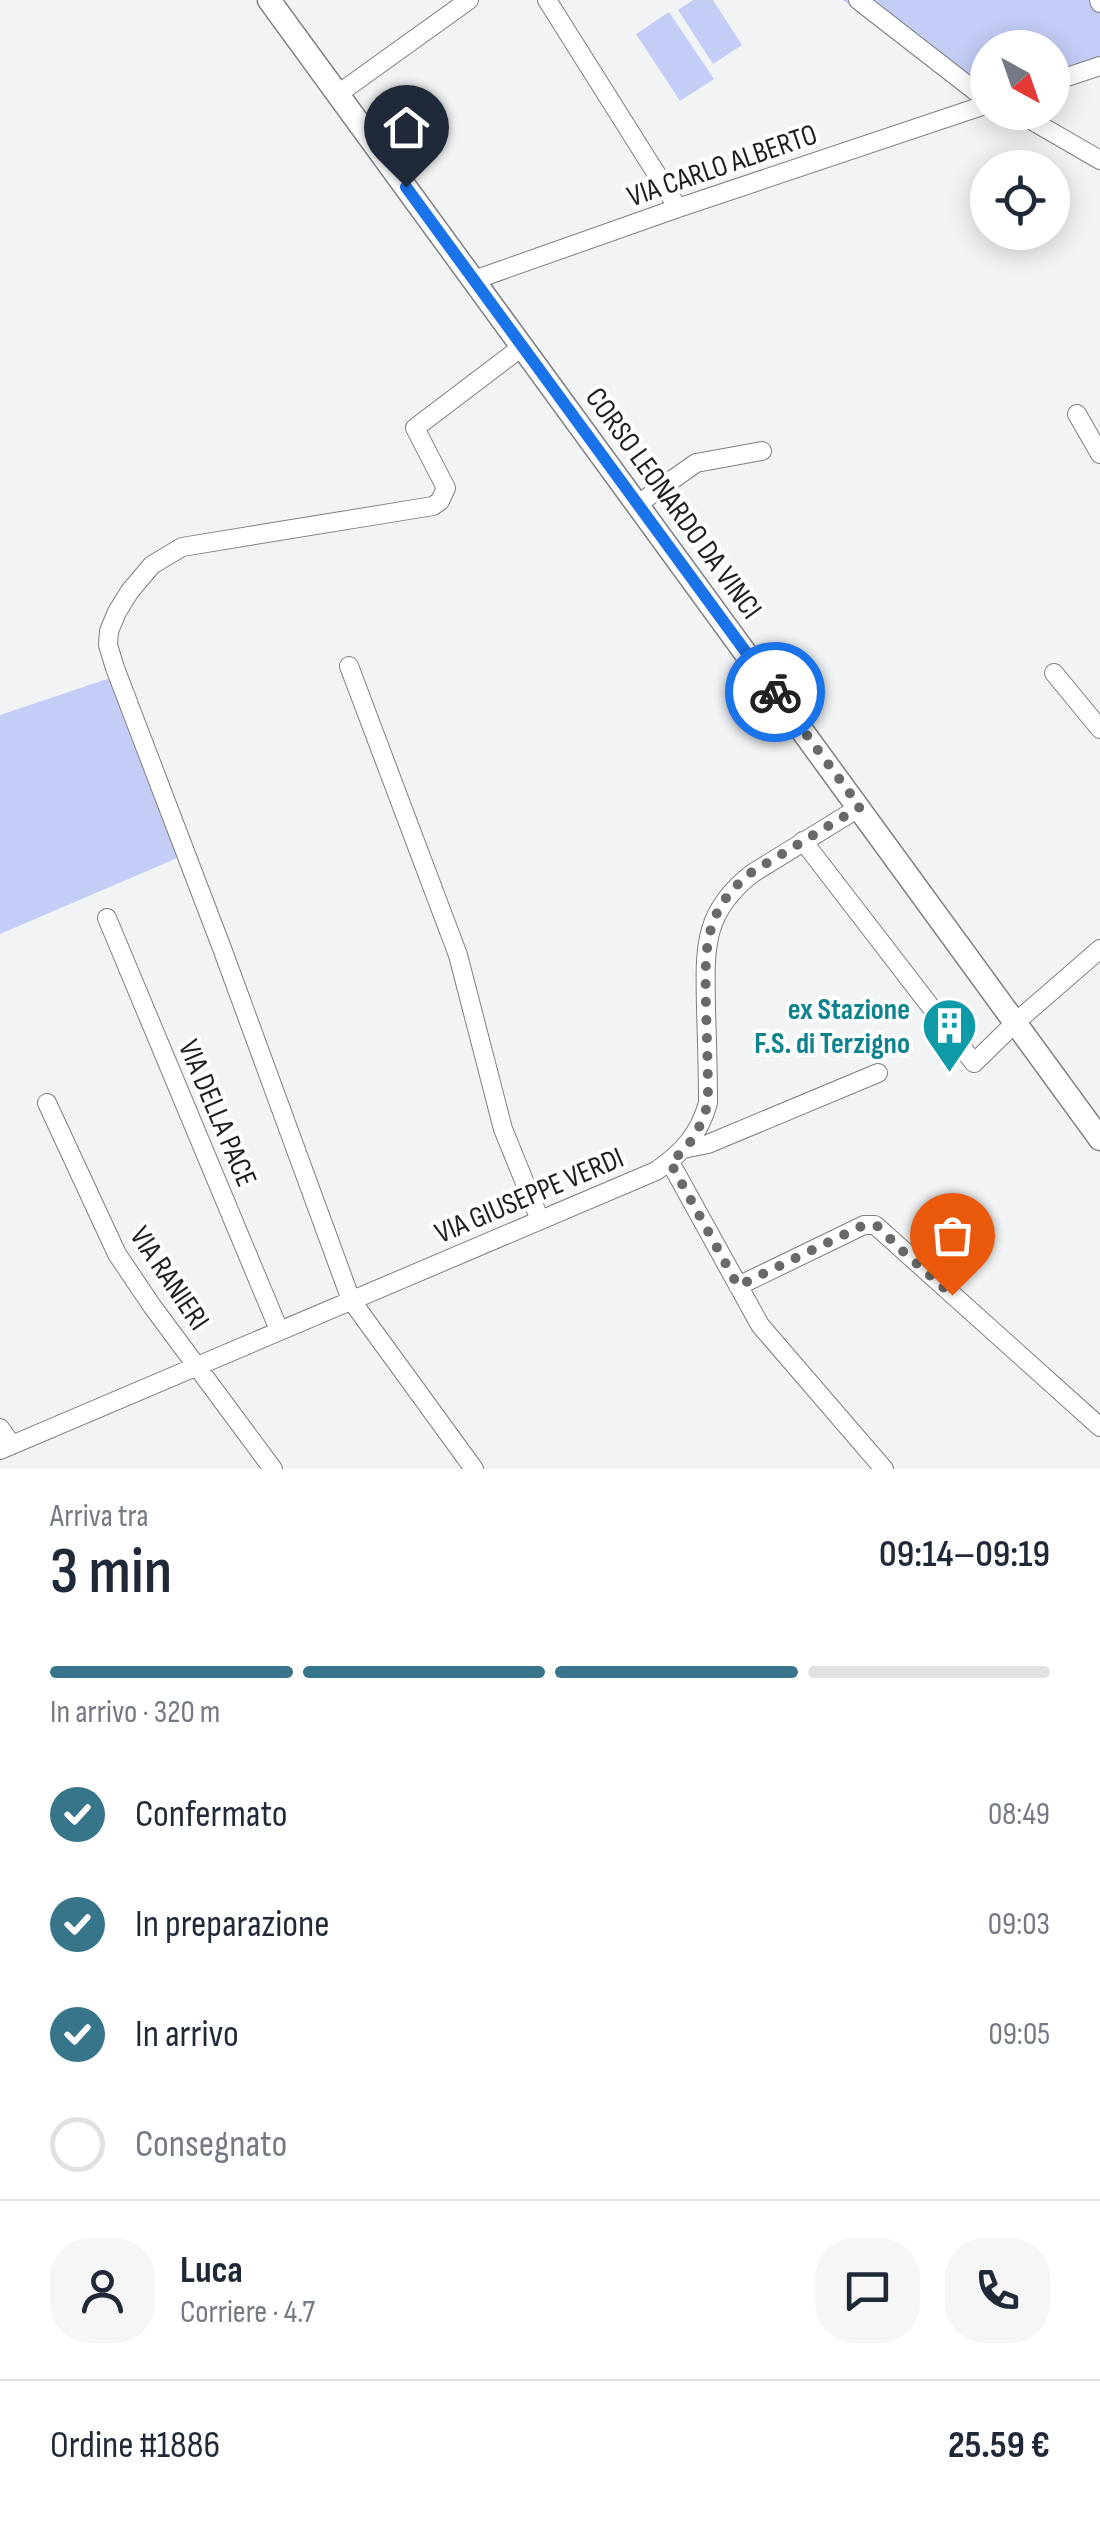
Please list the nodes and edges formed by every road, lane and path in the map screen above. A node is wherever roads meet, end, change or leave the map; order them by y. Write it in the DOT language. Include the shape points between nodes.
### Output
graph roads {
  1 [pos="269,0"];
  2 [pos="469,0"];
  3 [pos="547,0"];
  4 [pos="858,0"];
  5 [pos="1100,66"];
  6 [pos="1070,76"];
  7 [pos="970,87"];
  8 [pos="338,94"];
  9 [pos="970,107"];
  10 [pos="1048,130"];
  11 [pos="1100,160"];
  12 [pos="678,208"];
  13 [pos="474,280"];
  14 [pos="523,346"];
  15 [pos="1076,414"];
  16 [pos="762,452"];
  17 [pos="1100,454"];
  18 [pos="638,504"];
  19 [pos="349,666"];
  20 [pos="1054,673"];
  21 [pos="1100,729"];
  22 [pos="860,807"];
  23 [pos="802,841"];
  24 [pos="107,918"];
  25 [pos="1100,949"];
  26 [pos="1016,1022"];
  27 [pos="878,1073"];
  28 [pos="47,1103"];
  29 [pos="1100,1138"];
  30 [pos="676,1155"];
  31 [pos="540,1220"];
  32 [pos="738,1286"];
  33 [pos="351,1300"];
  34 [pos="279,1330"];
  35 [pos="197,1366"];
  36 [pos="1100,1427"];
  37 [pos="0,1428"];
  38 [pos="6,1447"];
  39 [pos="273,1469"];
  40 [pos="474,1469"];
  41 [pos="884,1469"];
  1 -- 8 [label="main road, CORSO LEONARDO DA VINCI"];
  2 -- 8 [label="street"];
  3 -- 12 [label="street"];
  4 -- 7 [label="street"];
  5 -- 6 [label="street"];
  8 -- 13 [label="main road, CORSO LEONARDO DA VINCI"];
  9 -- 12 [label="street, VIA CARLO ALBERTO"];
  10 -- 11 [label="street"];
  12 -- 13 [label="street, VIA CARLO ALBERTO"];
  13 -- 14 [label="main road, CORSO LEONARDO DA VINCI"];
  14 -- 18 [label="main road, CORSO LEONARDO DA VINCI"];
  14 -- 33 [label="street" via="416,428 446,488 440,502 182,547 152,565 109,631 116,668"];
  15 -- 17 [label="street"];
  16 -- 18 [label="street" via="696,464"];
  18 -- 22 [label="main road, CORSO LEONARDO DA VINCI"];
  19 -- 31 [label="street" via="458,955 503,1129"];
  20 -- 21 [label="street"];
  22 -- 23 [label="street"];
  22 -- 26 [label="main road, CORSO LEONARDO DA VINCI"];
  23 -- 26 [label="street" via="974,1063"];
  23 -- 30 [label="street" via="737,884 713,922 705,949 708,1103 694,1139"];
  24 -- 34 [label="street, VIA DELLA PACE"];
  25 -- 26 [label="street"];
  26 -- 29 [label="main road, CORSO LEONARDO DA VINCI"];
  27 -- 30 [label="street, VIA GIUSEPPE VERDI"];
  28 -- 35 [label="street, VIA RANIERI" via="117,1254"];
  30 -- 31 [label="street, VIA GIUSEPPE VERDI" via="656,1172"];
  30 -- 32 [label="street"];
  31 -- 33 [label="street, VIA GIUSEPPE VERDI"];
  32 -- 36 [label="street" via="876,1225"];
  32 -- 41 [label="street" via="760,1325"];
  33 -- 34 [label="street, VIA GIUSEPPE VERDI"];
  33 -- 40 [label="street"];
  34 -- 35 [label="street, VIA GIUSEPPE VERDI"];
  35 -- 38 [label="street, VIA GIUSEPPE VERDI"];
  35 -- 39 [label="street, VIA RANIERI"];
  37 -- 38 [label="street"];
}
